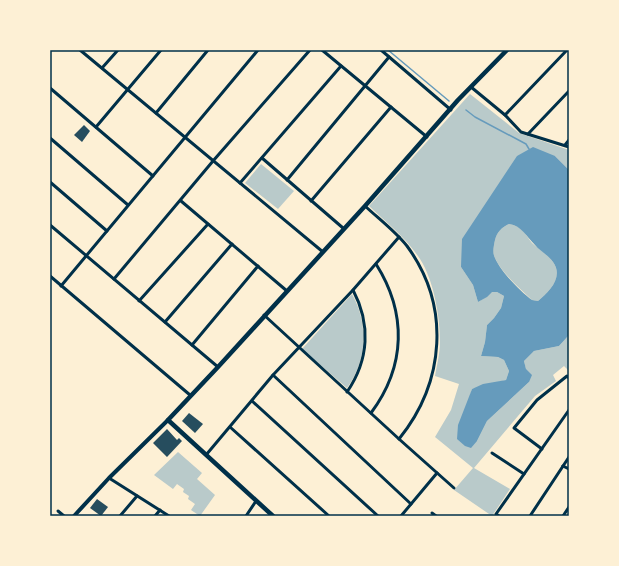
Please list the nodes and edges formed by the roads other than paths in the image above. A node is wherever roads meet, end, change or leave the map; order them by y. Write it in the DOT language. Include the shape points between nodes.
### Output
graph roads {
  1 [pos="80,50"];
  2 [pos="118,50"];
  3 [pos="161,50"];
  4 [pos="208,50"];
  5 [pos="258,50"];
  6 [pos="310,50"];
  7 [pos="322,50"];
  8 [pos="381,50"];
  9 [pos="387,50"];
  10 [pos="507,50"];
  11 [pos="567,50"];
  12 [pos="384,53"];
  13 [pos="389,57"];
  14 [pos="341,66"];
  15 [pos="102,68"];
  16 [pos="365,86"];
  17 [pos="471,87"];
  18 [pos="50,88"];
  19 [pos="128,90"];
  20 [pos="569,92"];
  21 [pos="391,107"];
  22 [pos="450,110"];
  23 [pos="156,113"];
  24 [pos="505,115"];
  25 [pos="96,127"];
  26 [pos="528,134"];
  27 [pos="185,137"];
  28 [pos="427,137"];
  29 [pos="50,138"];
  30 [pos="569,140"];
  31 [pos="565,145"];
  32 [pos="569,147"];
  33 [pos="262,158"];
  34 [pos="213,161"];
  35 [pos="153,176"];
  36 [pos="288,180"];
  37 [pos="50,182"];
  38 [pos="240,183"];
  39 [pos="181,201"];
  40 [pos="311,201"];
  41 [pos="128,205"];
  42 [pos="365,206"];
  43 [pos="208,224"];
  44 [pos="50,225"];
  45 [pos="343,228"];
  46 [pos="107,231"];
  47 [pos="399,237"];
  48 [pos="232,244"];
  49 [pos="323,252"];
  50 [pos="86,256"];
  51 [pos="376,264"];
  52 [pos="258,266"];
  53 [pos="50,276"];
  54 [pos="114,279"];
  55 [pos="61,286"];
  56 [pos="353,290"];
  57 [pos="287,291"];
  58 [pos="140,301"];
  59 [pos="264,316"];
  60 [pos="165,322"];
  61 [pos="192,345"];
  62 [pos="298,348"];
  63 [pos="218,367"];
  64 [pos="273,376"];
  65 [pos="569,378"];
  66 [pos="347,392"];
  67 [pos="190,395"];
  68 [pos="252,401"];
  69 [pos="569,410"];
  70 [pos="371,413"];
  71 [pos="168,420"];
  72 [pos="230,427"];
  73 [pos="399,439"];
  74 [pos="542,449"];
  75 [pos="492,453"];
  76 [pos="206,455"];
  77 [pos="569,457"];
  78 [pos="563,466"];
  79 [pos="569,469"];
  80 [pos="437,473"];
  81 [pos="524,474"];
  82 [pos="109,478"];
  83 [pos="454,488"];
  84 [pos="137,496"];
  85 [pos="256,500"];
  86 [pos="411,504"];
  87 [pos="569,508"];
  88 [pos="58,510"];
  89 [pos="160,510"];
  90 [pos="432,513"];
  91 [pos="64,516"];
  92 [pos="74,516"];
  93 [pos="120,516"];
  94 [pos="155,516"];
  95 [pos="169,516"];
  96 [pos="246,516"];
  97 [pos="273,516"];
  98 [pos="329,516"];
  99 [pos="378,516"];
  100 [pos="401,516"];
  101 [pos="436,516"];
  102 [pos="499,516"];
  103 [pos="530,516"];
  104 [pos="563,516"];
  1 -- 15 [label="street"];
  2 -- 15 [label="street"];
  3 -- 19 [label="street"];
  4 -- 23 [label="street"];
  5 -- 27 [label="street"];
  6 -- 34 [label="street"];
  7 -- 14 [label="street"];
  8 -- 12 [label="street"];
  9 -- 12 [label="street"];
  10 -- 17 [label="main road"];
  11 -- 24 [label="street"];
  12 -- 13 [label="street"];
  13 -- 16 [label="street"];
  13 -- 22 [label="street"];
  14 -- 16 [label="street"];
  14 -- 33 [label="street"];
  15 -- 19 [label="street"];
  16 -- 21 [label="street"];
  16 -- 36 [label="street"];
  17 -- 22 [label="main road"];
  17 -- 24 [label="street"];
  18 -- 25 [label="street"];
  19 -- 23 [label="street"];
  19 -- 25 [label="street"];
  20 -- 26 [label="street"];
  21 -- 28 [label="street"];
  21 -- 40 [label="street"];
  22 -- 28 [label="main road"];
  23 -- 27 [label="street"];
  24 -- 26 [label="street" via="521,132"];
  25 -- 35 [label="street"];
  26 -- 31 [label="street"];
  27 -- 34 [label="street"];
  27 -- 35 [label="street"];
  28 -- 42 [label="main road"];
  29 -- 41 [label="street"];
  30 -- 31 [label="street"];
  31 -- 32 [label="street"];
  33 -- 36 [label="street"];
  33 -- 38 [label="street"];
  34 -- 38 [label="street"];
  34 -- 39 [label="street"];
  35 -- 41 [label="street"];
  36 -- 40 [label="street"];
  37 -- 46 [label="street"];
  38 -- 49 [label="street"];
  39 -- 43 [label="street"];
  39 -- 54 [label="street"];
  40 -- 45 [label="street"];
  41 -- 46 [label="street"];
  42 -- 45 [label="main road"];
  42 -- 47 [label="street"];
  43 -- 48 [label="street"];
  43 -- 58 [label="street"];
  44 -- 50 [label="street"];
  45 -- 49 [label="main road"];
  46 -- 50 [label="street"];
  47 -- 51 [label="street"];
  47 -- 73 [label="street" via="418,265 428,286 435,313 437,342 434,366 424,400"];
  48 -- 52 [label="street"];
  48 -- 60 [label="street"];
  49 -- 57 [label="main road"];
  50 -- 54 [label="street"];
  50 -- 55 [label="street"];
  51 -- 56 [label="street"];
  51 -- 70 [label="street" via="394,300 398,340 391,379"];
  52 -- 57 [label="street"];
  52 -- 61 [label="street"];
  53 -- 55 [label="street"];
  54 -- 58 [label="street"];
  55 -- 67 [label="street"];
  56 -- 62 [label="street"];
  56 -- 66 [label="street" via="366,328 366,344 360,369"];
  57 -- 59 [label="main road"];
  58 -- 60 [label="street"];
  59 -- 62 [label="street"];
  59 -- 63 [label="main road"];
  60 -- 61 [label="street"];
  61 -- 63 [label="street"];
  62 -- 64 [label="street"];
  62 -- 66 [label="street"];
  63 -- 67 [label="main road"];
  64 -- 68 [label="street"];
  64 -- 86 [label="street"];
  65 -- 74 [label="street" via="567,376 537,400 514,428"];
  66 -- 70 [label="street"];
  67 -- 71 [label="main road"];
  68 -- 72 [label="street"];
  68 -- 99 [label="street"];
  69 -- 74 [label="street"];
  70 -- 73 [label="street"];
  71 -- 76 [label="main road"];
  71 -- 82 [label="street"];
  72 -- 76 [label="street"];
  72 -- 98 [label="street"];
  73 -- 80 [label="street"];
  74 -- 81 [label="street"];
  75 -- 81 [label="street"];
  76 -- 85 [label="main road"];
  77 -- 78 [label="street"];
  78 -- 79 [label="street"];
  78 -- 103 [label="street"];
  80 -- 83 [label="street"];
  80 -- 86 [label="street"];
  81 -- 102 [label="street" via="496,514"];
  82 -- 84 [label="street"];
  82 -- 92 [label="street"];
  84 -- 89 [label="street"];
  84 -- 93 [label="street"];
  85 -- 96 [label="street"];
  85 -- 97 [label="main road"];
  86 -- 100 [label="street"];
  87 -- 104 [label="street"];
  88 -- 91 [label="street"];
  89 -- 94 [label="street"];
  89 -- 95 [label="street"];
  90 -- 101 [label="street"];
}
